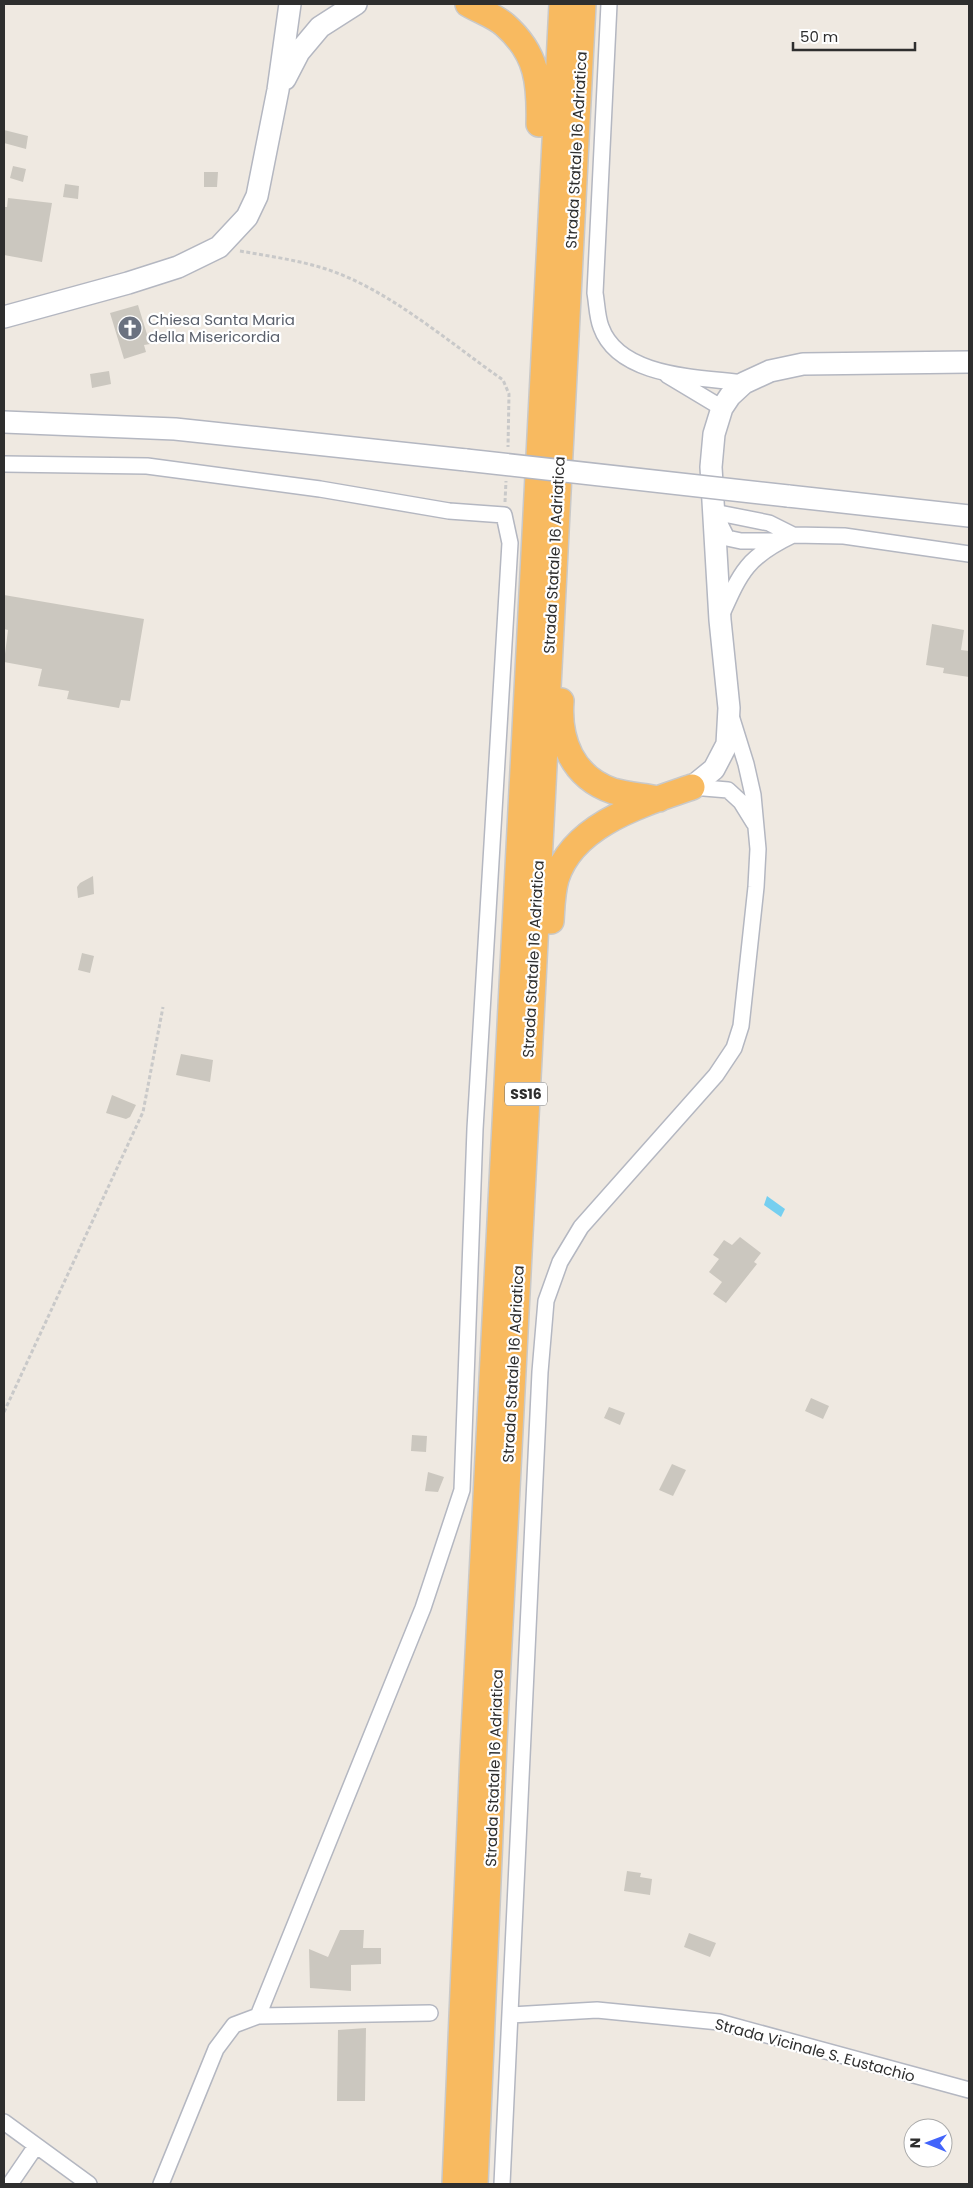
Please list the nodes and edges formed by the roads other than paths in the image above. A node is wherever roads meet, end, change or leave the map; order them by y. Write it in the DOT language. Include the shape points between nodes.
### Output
graph roads {
  1 [pos="290,4"];
  2 [pos="356,4"];
  3 [pos="468,4"];
  4 [pos="562,4"];
  5 [pos="583,4"];
  6 [pos="609,4"];
  7 [pos="278,90"];
  8 [pos="4,316"];
  9 [pos="544,335"];
  10 [pos="969,362"];
  11 [pos="661,372"];
  12 [pos="744,383"];
  13 [pos="722,408"];
  14 [pos="4,422"];
  15 [pos="4,464"];
  16 [pos="714,512"];
  17 [pos="969,516"];
  18 [pos="556,527"];
  19 [pos="787,538"];
  20 [pos="969,554"];
  21 [pos="720,620"];
  22 [pos="729,708"];
  23 [pos="692,787"];
  24 [pos="659,799"];
  25 [pos="754,823"];
  26 [pos="527,1081"];
  27 [pos="430,2013"];
  28 [pos="511,2015"];
  29 [pos="258,2016"];
  30 [pos="969,2090"];
  31 [pos="4,2122"];
  32 [pos="36,2146"];
  33 [pos="10,2184"];
  34 [pos="89,2184"];
  35 [pos="161,2184"];
  36 [pos="455,2184"];
  37 [pos="476,2184"];
  38 [pos="502,2184"];
  1 -- 7 [label="main road"];
  2 -- 7 [label="main road" via="320,27 299,52"];
  3 -- 9 [label="highway" via="504,25 530,56 540,90 532,265"];
  4 -- 9 [label="highway, Strada Statale 16 Adriatica / SS16"];
  5 -- 18 [label="highway, Strada Statale 16 Adriatica / SS16"];
  6 -- 11 [label="street" via="595,293 601,328 617,351 636,364"];
  7 -- 8 [label="main road" via="257,196 247,217 219,247 178,267"];
  9 -- 36 [label="highway, Strada Statale 16 Adriatica / SS16" via="473,1753"];
  10 -- 12 [label="main road" via="803,364 770,371"];
  11 -- 12 [label="street"];
  11 -- 13 [label="street"];
  12 -- 13 [label="main road"];
  13 -- 16 [label="main road" via="714,434 711,467"];
  14 -- 17 [label="main road, bridge" via="175,429"];
  15 -- 29 [label="street" via="147,466 320,489 448,511 504,515 510,543 476,1130 462,1490 424,1608"];
  16 -- 19 [label="street" via="769,523"];
  16 -- 19 [label="street" via="726,538 741,541"];
  16 -- 21 [label="main road"];
  18 -- 24 [label="highway" via="567,589 560,715 568,753 597,784 614,791"];
  18 -- 26 [label="highway, Strada Statale 16 Adriatica / SS16"];
  19 -- 20 [label="street" via="844,536"];
  19 -- 21 [label="street" via="756,556 746,568 736,582"];
  21 -- 22 [label="main road"];
  22 -- 23 [label="main road" via="727,744 714,769"];
  22 -- 25 [label="street" via="748,771"];
  23 -- 24 [label="highway"];
  23 -- 25 [label="street" via="728,790 741,802"];
  24 -- 26 [label="highway" via="596,827 563,864 553,895 547,1005"];
  25 -- 28 [label="street" via="758,848 756,887 740,1026 734,1048 716,1075 581,1227 560,1262 546,1301 540,1372"];
  26 -- 37 [label="highway, Strada Statale 16 Adriatica / SS16"];
  27 -- 29 [label="street"];
  28 -- 30 [label="street, Strada Vicinale S. Eustachio" via="598,2010 719,2022"];
  28 -- 38 [label="street"];
  29 -- 35 [label="street" via="234,2025 216,2049"];
  31 -- 32 [label="street"];
  32 -- 33 [label="street"];
  32 -- 34 [label="street"];
}
